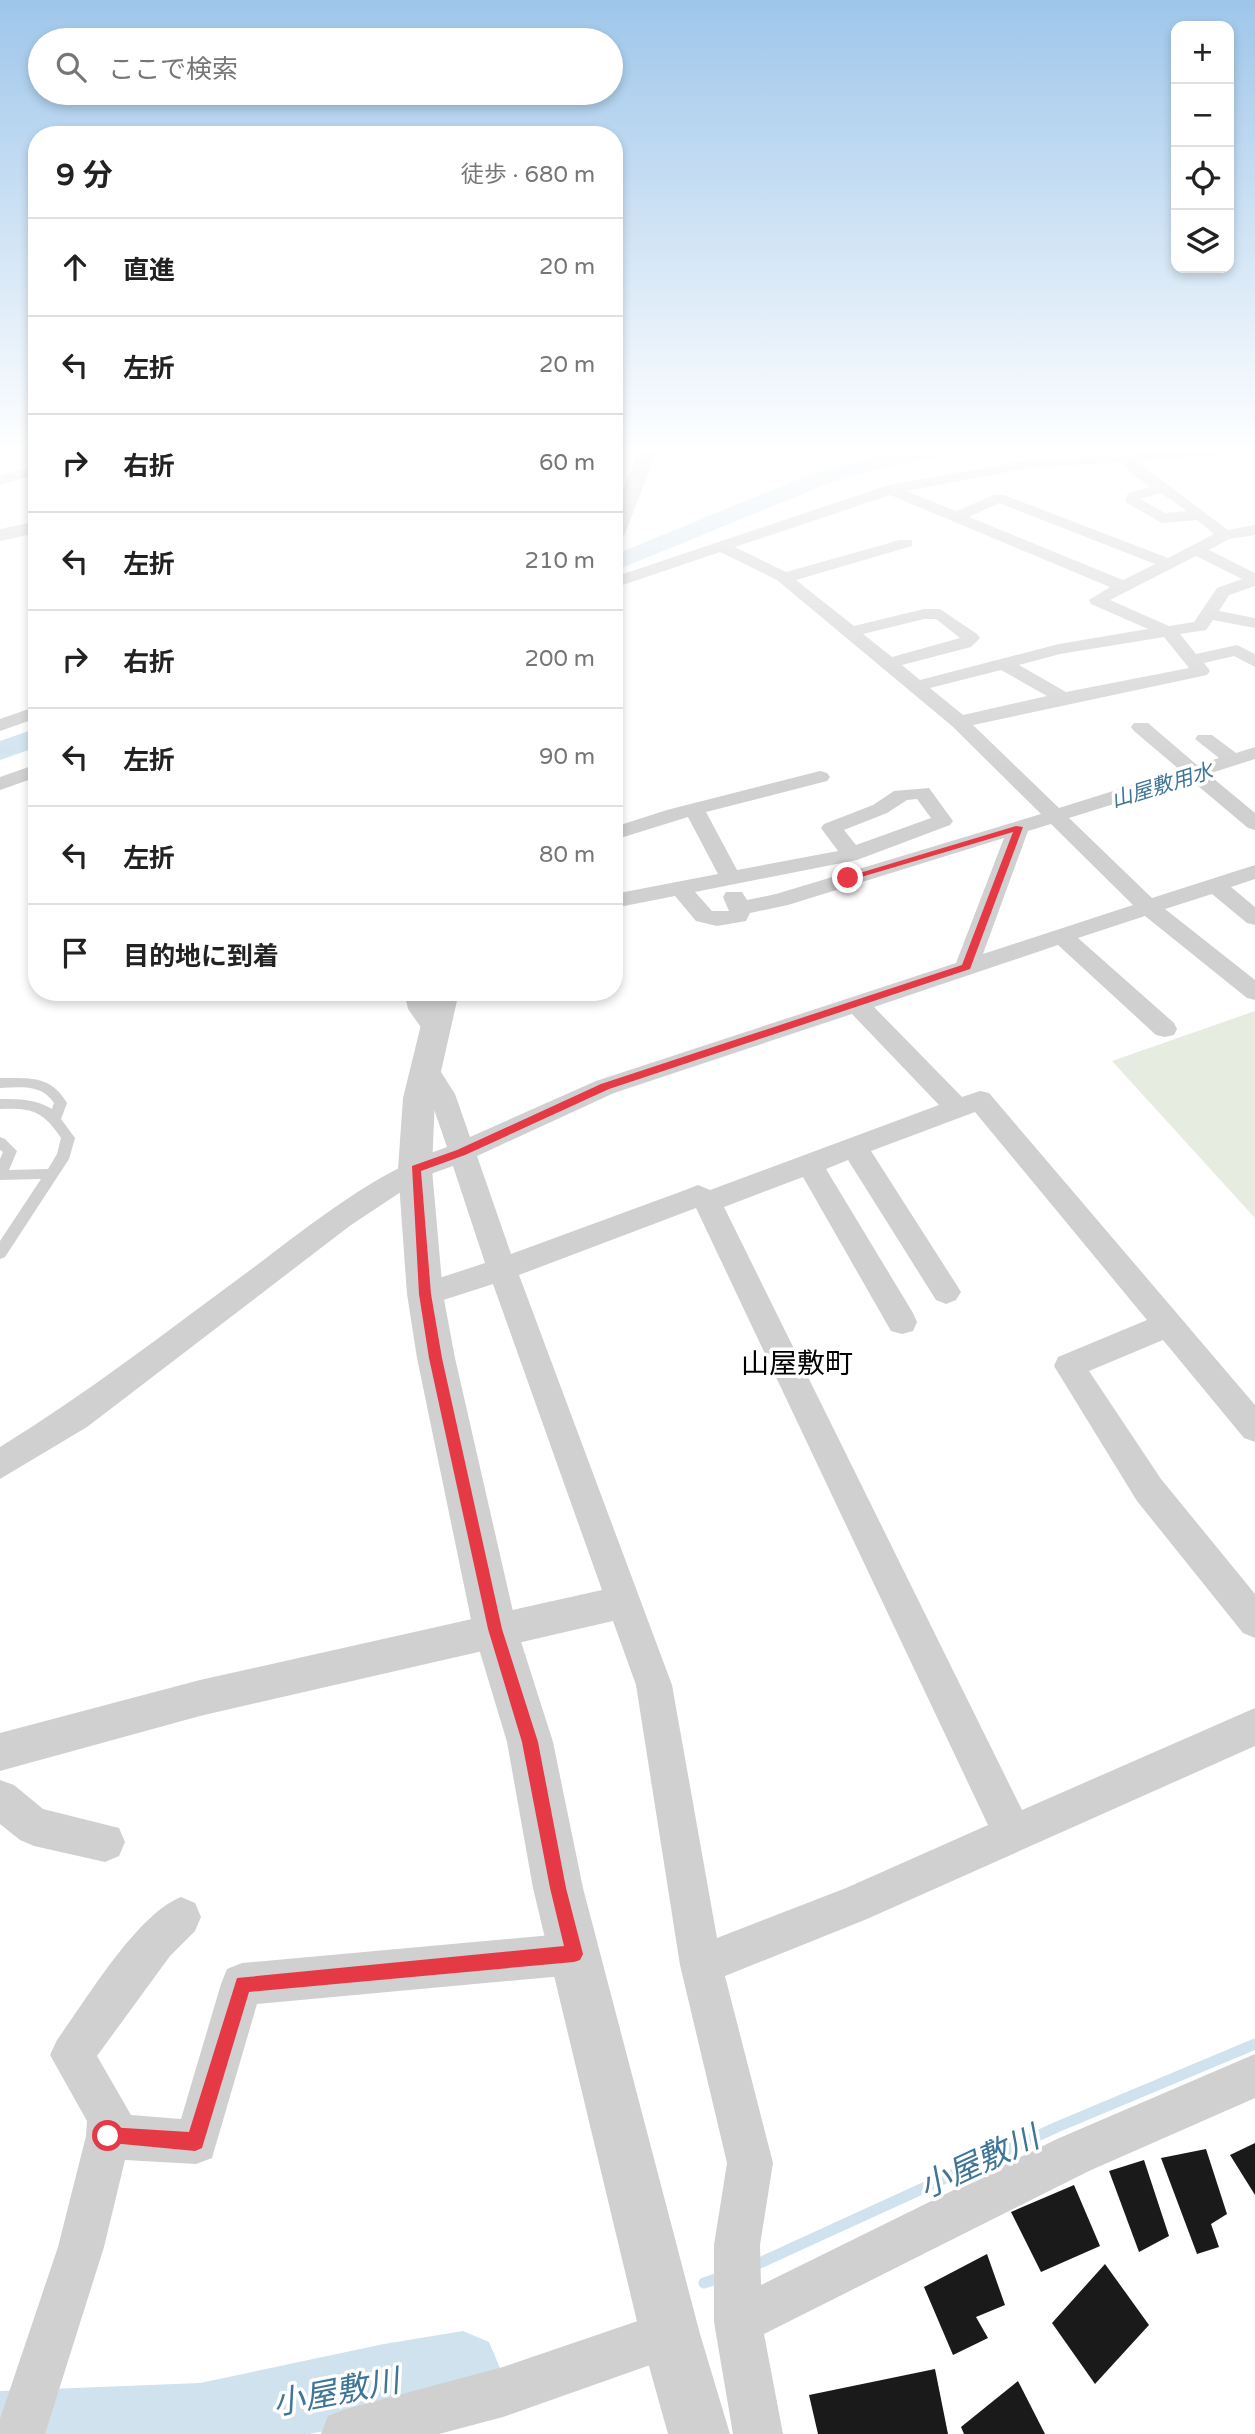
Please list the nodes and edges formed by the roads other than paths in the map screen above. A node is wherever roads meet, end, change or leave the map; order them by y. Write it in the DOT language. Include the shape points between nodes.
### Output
graph roads {
  1 [pos="679,562"];
  2 [pos="752,562"];
  3 [pos="841,562"];
  4 [pos="1064,562"];
  5 [pos="1163,562"];
  6 [pos="1171,562"];
  7 [pos="1217,562"];
  8 [pos="1167,563"];
  9 [pos="784,578"];
  10 [pos="623,580"];
  11 [pos="1253,582"];
  12 [pos="1123,586"];
  13 [pos="1210,614"];
  14 [pos="1255,623"];
  15 [pos="849,632"];
  16 [pos="1170,633"];
  17 [pos="1191,660"];
  18 [pos="1255,662"];
  19 [pos="888,663"];
  20 [pos="1003,663"];
  21 [pos="917,686"];
  22 [pos="1063,698"];
  23 [pos="28,715"];
  24 [pos="959,722"];
  25 [pos="0,725"];
  26 [pos="1141,727"];
  27 [pos="1205,739"];
  28 [pos="1255,753"];
  29 [pos="1234,760"];
  30 [pos="28,773"];
  31 [pos="1191,773"];
  32 [pos="820,776"];
  33 [pos="0,784"];
  34 [pos="694,809"];
  35 [pos="1052,815"];
  36 [pos="1255,824"];
  37 [pos="1019,827"];
  38 [pos="623,831"];
  39 [pos="852,854"];
  40 [pos="726,878"];
  41 [pos="1251,878"];
  42 [pos="1215,886"];
  43 [pos="681,888"];
  44 [pos="623,899"];
  45 [pos="741,908"];
  46 [pos="1148,908"];
  47 [pos="1255,918"];
  48 [pos="1062,936"];
  49 [pos="966,967"];
  50 [pos="1255,992"];
  51 [pos="855,1002"];
  52 [pos="430,1020"];
  53 [pos="1165,1029"];
  54 [pos="0,1083"];
  55 [pos="0,1104"];
  56 [pos="957,1108"];
  57 [pos="55,1118"];
  58 [pos="0,1142"];
  59 [pos="854,1147"];
  60 [pos="461,1152"];
  61 [pos="809,1164"];
  62 [pos="415,1169"];
  63 [pos="51,1174"];
  64 [pos="708,1202"];
  65 [pos="0,1253"];
  66 [pos="502,1269"];
  67 [pos="946,1292"];
  68 [pos="425,1294"];
  69 [pos="902,1322"];
  70 [pos="1168,1325"];
  71 [pos="1255,1428"];
  72 [pos="0,1464"];
  73 [pos="624,1601"];
  74 [pos="1255,1621"];
  75 [pos="495,1629"];
  76 [pos="1255,1727"];
  77 [pos="0,1752"];
  78 [pos="0,1798"];
  79 [pos="1012,1832"];
  80 [pos="105,1842"];
  81 [pos="181,1917"];
  82 [pos="574,1954"];
  83 [pos="701,1965"];
  84 [pos="1255,2076"];
  85 [pos="108,2136"];
  86 [pos="737,2285"];
  87 [pos="670,2334"];
  88 [pos="24,2422"];
  89 [pos="346,2434"];
  90 [pos="699,2434"];
  91 [pos="758,2434"];
  1 -- 10 [label="street"];
  2 -- 9 [label="street"];
  3 -- 9 [label="street"];
  4 -- 12 [label="street"];
  5 -- 8 [label="street"];
  6 -- 8 [label="street"];
  7 -- 11 [label="street"];
  8 -- 12 [label="street"];
  9 -- 15 [label="street"];
  11 -- 13 [label="street" via="1223,593"];
  12 -- 16 [label="street" via="1097,600"];
  13 -- 14 [label="street"];
  13 -- 16 [label="street" via="1200,626"];
  15 -- 19 [label="street"];
  15 -- 19 [label="street" via="940,614 971,638"];
  16 -- 17 [label="street"];
  16 -- 20 [label="street" via="1059,649"];
  17 -- 18 [label="street" via="1237,650"];
  17 -- 22 [label="street" via="1201,671"];
  19 -- 21 [label="street"];
  20 -- 21 [label="street"];
  20 -- 22 [label="street"];
  21 -- 24 [label="street"];
  22 -- 24 [label="street"];
  23 -- 25 [label="street"];
  24 -- 35 [label="street"];
  26 -- 31 [label="street"];
  27 -- 29 [label="street"];
  28 -- 29 [label="street"];
  29 -- 31 [label="street"];
  30 -- 33 [label="street"];
  31 -- 35 [label="street"];
  31 -- 36 [label="street"];
  32 -- 34 [label="street"];
  34 -- 38 [label="street"];
  34 -- 40 [label="street"];
  35 -- 37 [label="street"];
  35 -- 46 [label="street"];
  37 -- 45 [label="street"];
  37 -- 49 [label="street"];
  39 -- 39 [label="street" via="878,844 943,821 922,792 901,795 831,828"];
  39 -- 40 [label="street"];
  40 -- 43 [label="street"];
  40 -- 45 [label="street"];
  41 -- 42 [label="street"];
  42 -- 46 [label="street"];
  42 -- 47 [label="street"];
  43 -- 44 [label="street"];
  43 -- 45 [label="street" via="701,916 713,922 738,916"];
  46 -- 48 [label="street"];
  46 -- 50 [label="street"];
  48 -- 49 [label="street"];
  48 -- 53 [label="street"];
  49 -- 51 [label="street"];
  51 -- 56 [label="street"];
  51 -- 60 [label="street" via="605,1087"];
  52 -- 60 [label="street" via="442,1094"];
  52 -- 62 [label="street"];
  54 -- 57 [label="lane" via="41,1083 61,1103"];
  55 -- 57 [label="lane" via="29,1103"];
  56 -- 59 [label="street"];
  56 -- 70 [label="street" via="980,1100"];
  57 -- 63 [label="lane" via="68,1138 64,1155"];
  58 -- 63 [label="lane" via="9,1151 0,1175"];
  59 -- 61 [label="street"];
  59 -- 67 [label="street"];
  60 -- 62 [label="street"];
  60 -- 66 [label="street"];
  61 -- 64 [label="street"];
  61 -- 69 [label="street"];
  62 -- 68 [label="street"];
  62 -- 72 [label="street" via="341,1217 76,1417"];
  63 -- 65 [label="lane"];
  64 -- 66 [label="street" via="698,1196"];
  64 -- 79 [label="street"];
  66 -- 68 [label="street"];
  66 -- 73 [label="street"];
  68 -- 75 [label="street"];
  70 -- 71 [label="street"];
  70 -- 74 [label="street" via="1069,1366 1149,1490"];
  73 -- 75 [label="street"];
  73 -- 83 [label="street" via="654,1685"];
  75 -- 77 [label="street" via="200,1698"];
  75 -- 82 [label="street" via="530,1742"];
  76 -- 79 [label="street"];
  78 -- 80 [label="street" via="34,1826"];
  79 -- 83 [label="street" via="853,1906"];
  81 -- 85 [label="street" via="155,1941 72,2055 110,2117"];
  82 -- 85 [label="street" via="243,1984 195,2142"];
  82 -- 87 [label="street"];
  83 -- 86 [label="street" via="750,2163"];
  84 -- 86 [label="street" via="1073,2155"];
  85 -- 88 [label="street" via="81,2247"];
  86 -- 91 [label="street"];
  87 -- 89 [label="street" via="503,2392"];
  87 -- 90 [label="street"];
}
